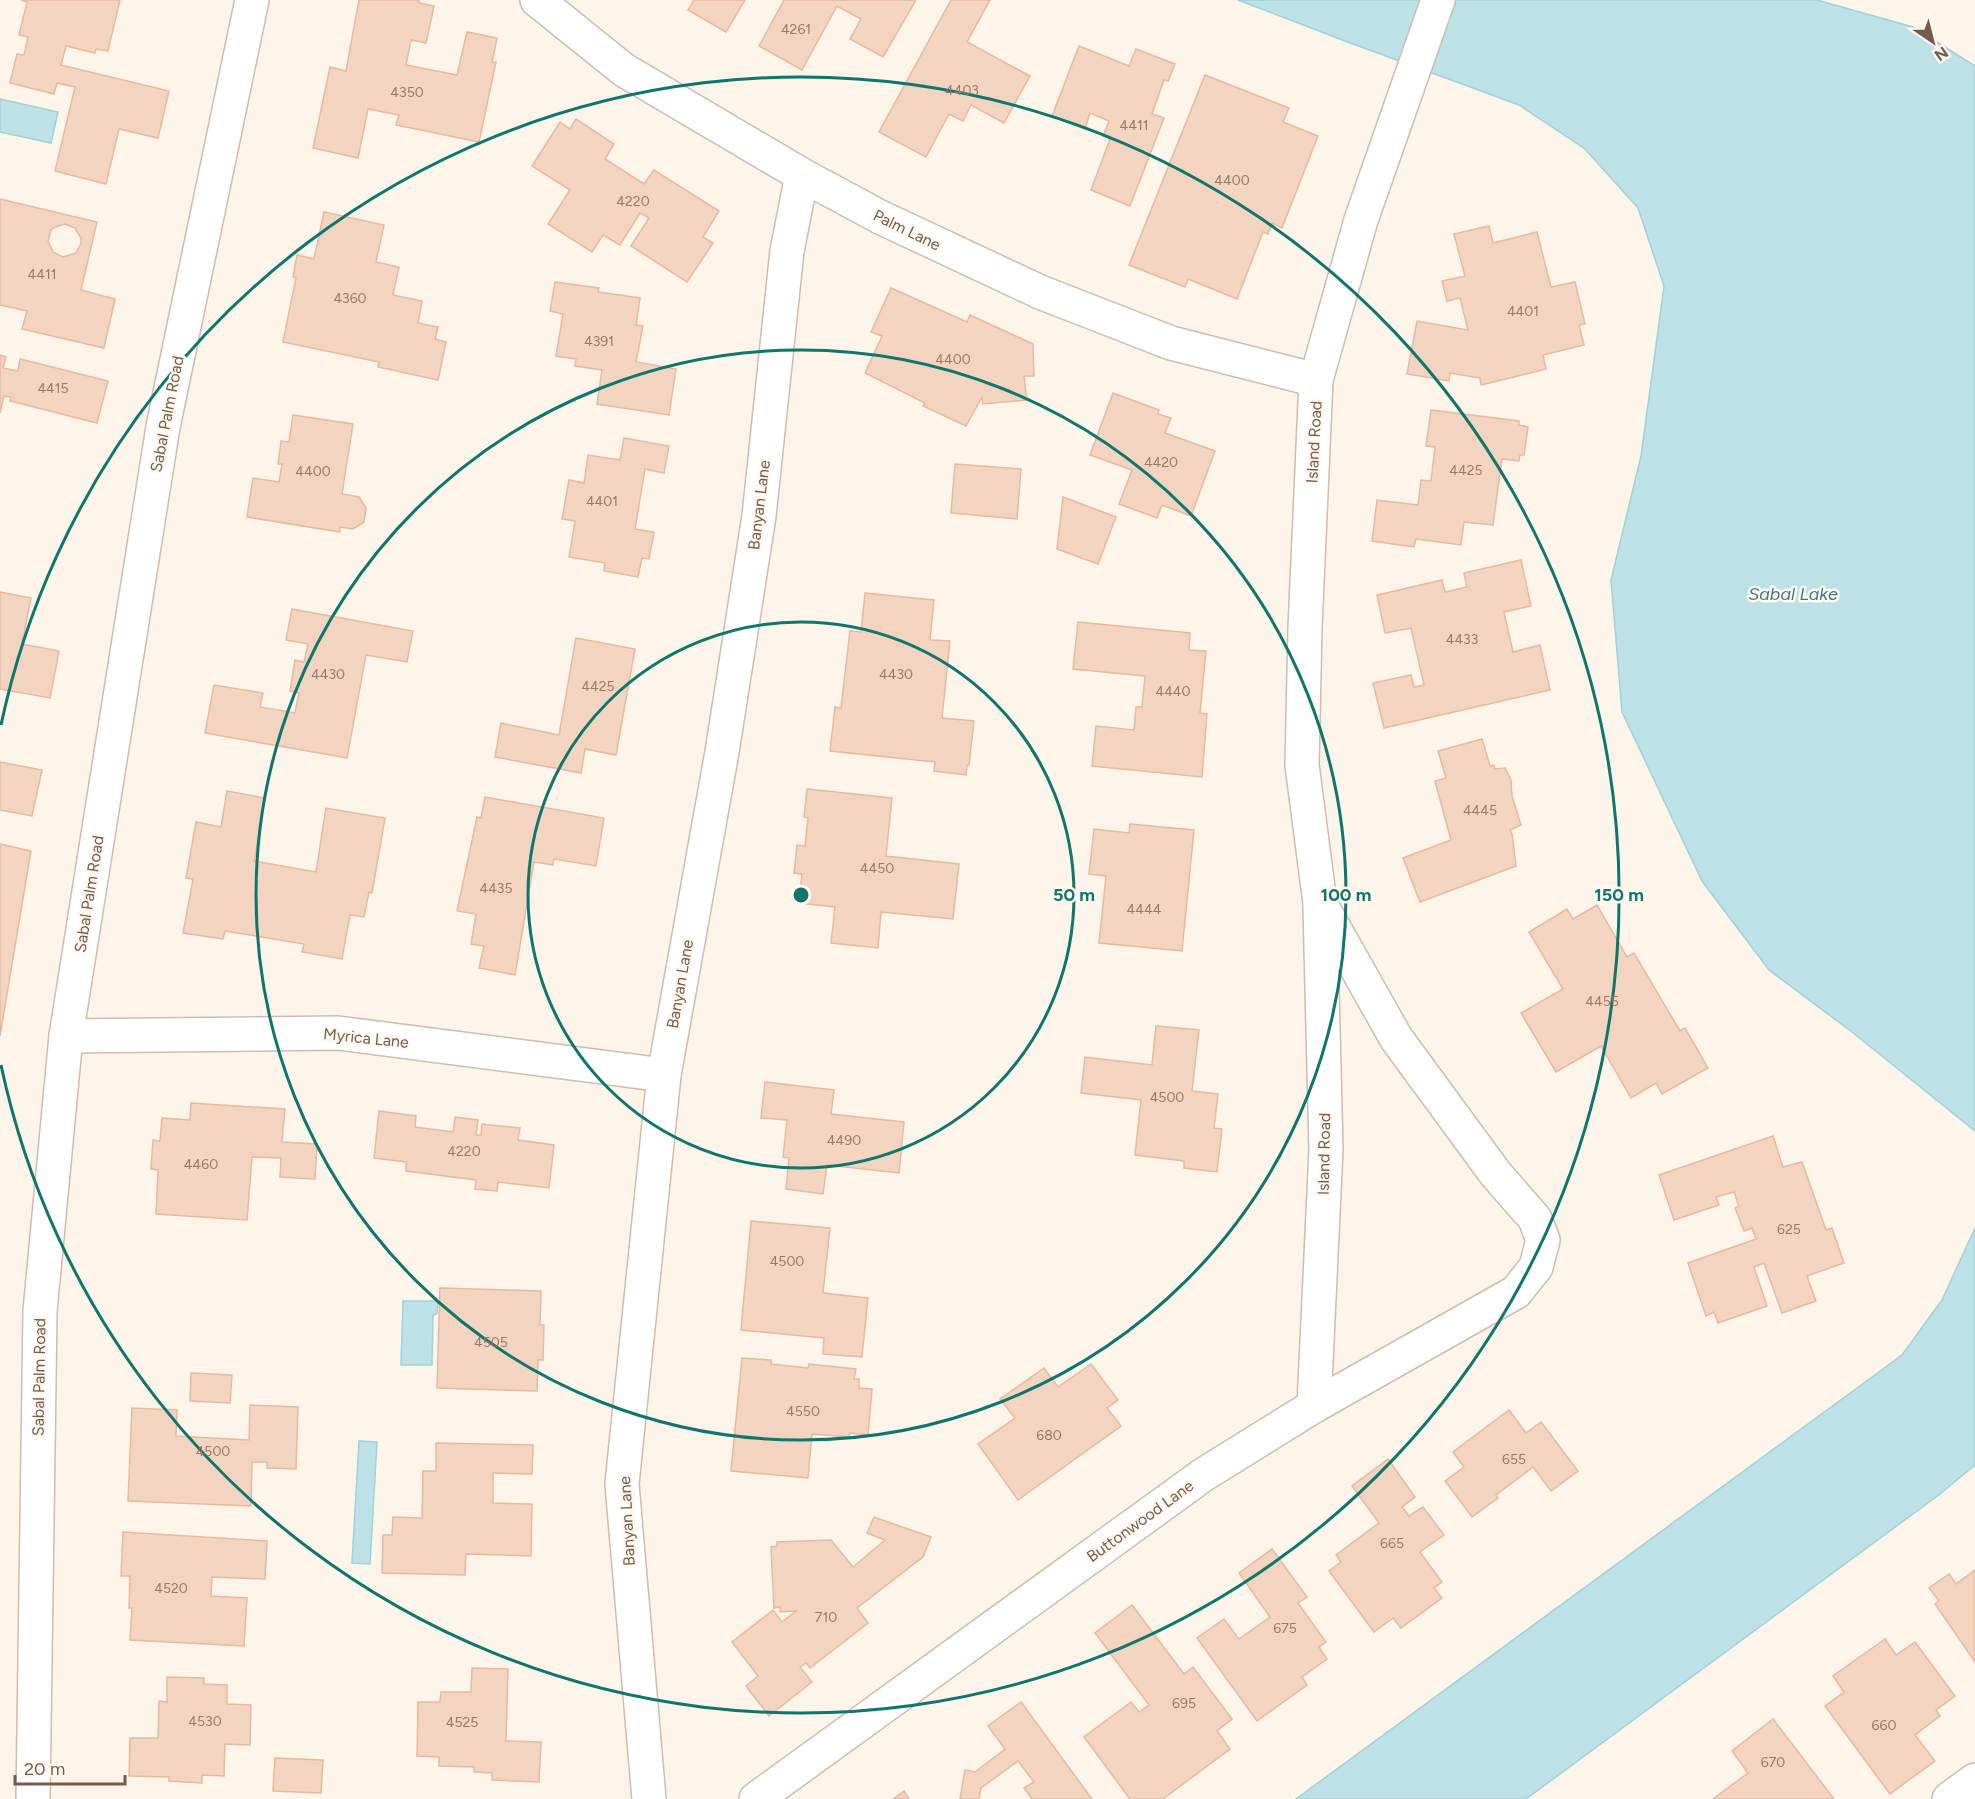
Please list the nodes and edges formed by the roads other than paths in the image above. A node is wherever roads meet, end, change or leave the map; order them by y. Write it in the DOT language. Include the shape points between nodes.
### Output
graph roads {
  1 [pos="252,0"];
  2 [pos="537,0"];
  3 [pos="1438,0"];
  4 [pos="802,175"];
  5 [pos="1316,380"];
  6 [pos="1320,903"];
  7 [pos="66,1036"];
  8 [pos="664,1075"];
  9 [pos="1536,1267"];
  10 [pos="1314,1406"];
  11 [pos="1975,1780"];
  12 [pos="33,1799"];
  13 [pos="649,1799"];
  14 [pos="756,1799"];
  15 [pos="1949,1799"];
  1 -- 7 [label="street, Sabal Palm Road" via="164,427"];
  2 -- 4 [label="street, Palm Lane" via="624,70"];
  3 -- 5 [label="street, Island Road" via="1361,220"];
  4 -- 5 [label="street, Palm Lane" via="880,217 1040,292 1171,343"];
  4 -- 8 [label="street, Banyan Lane" via="787,251 759,516 720,764"];
  5 -- 6 [label="street, Island Road" via="1302,765"];
  6 -- 9 [label="street, Island Road" via="1396,1038 1495,1173 1535,1219 1543,1240"];
  6 -- 10 [label="street, Island Road" via="1326,1149"];
  7 -- 8 [label="street, Myrica Lane" via="338,1033"];
  7 -- 12 [label="street, Sabal Palm Road" via="40,1311"];
  8 -- 13 [label="street, Banyan Lane" via="622,1484"];
  9 -- 10 [label="street, Buttonwood Lane" via="1516,1292"];
  10 -- 14 [label="street, Buttonwood Lane" via="1203,1475"];
  11 -- 15 [label="street"];
}
